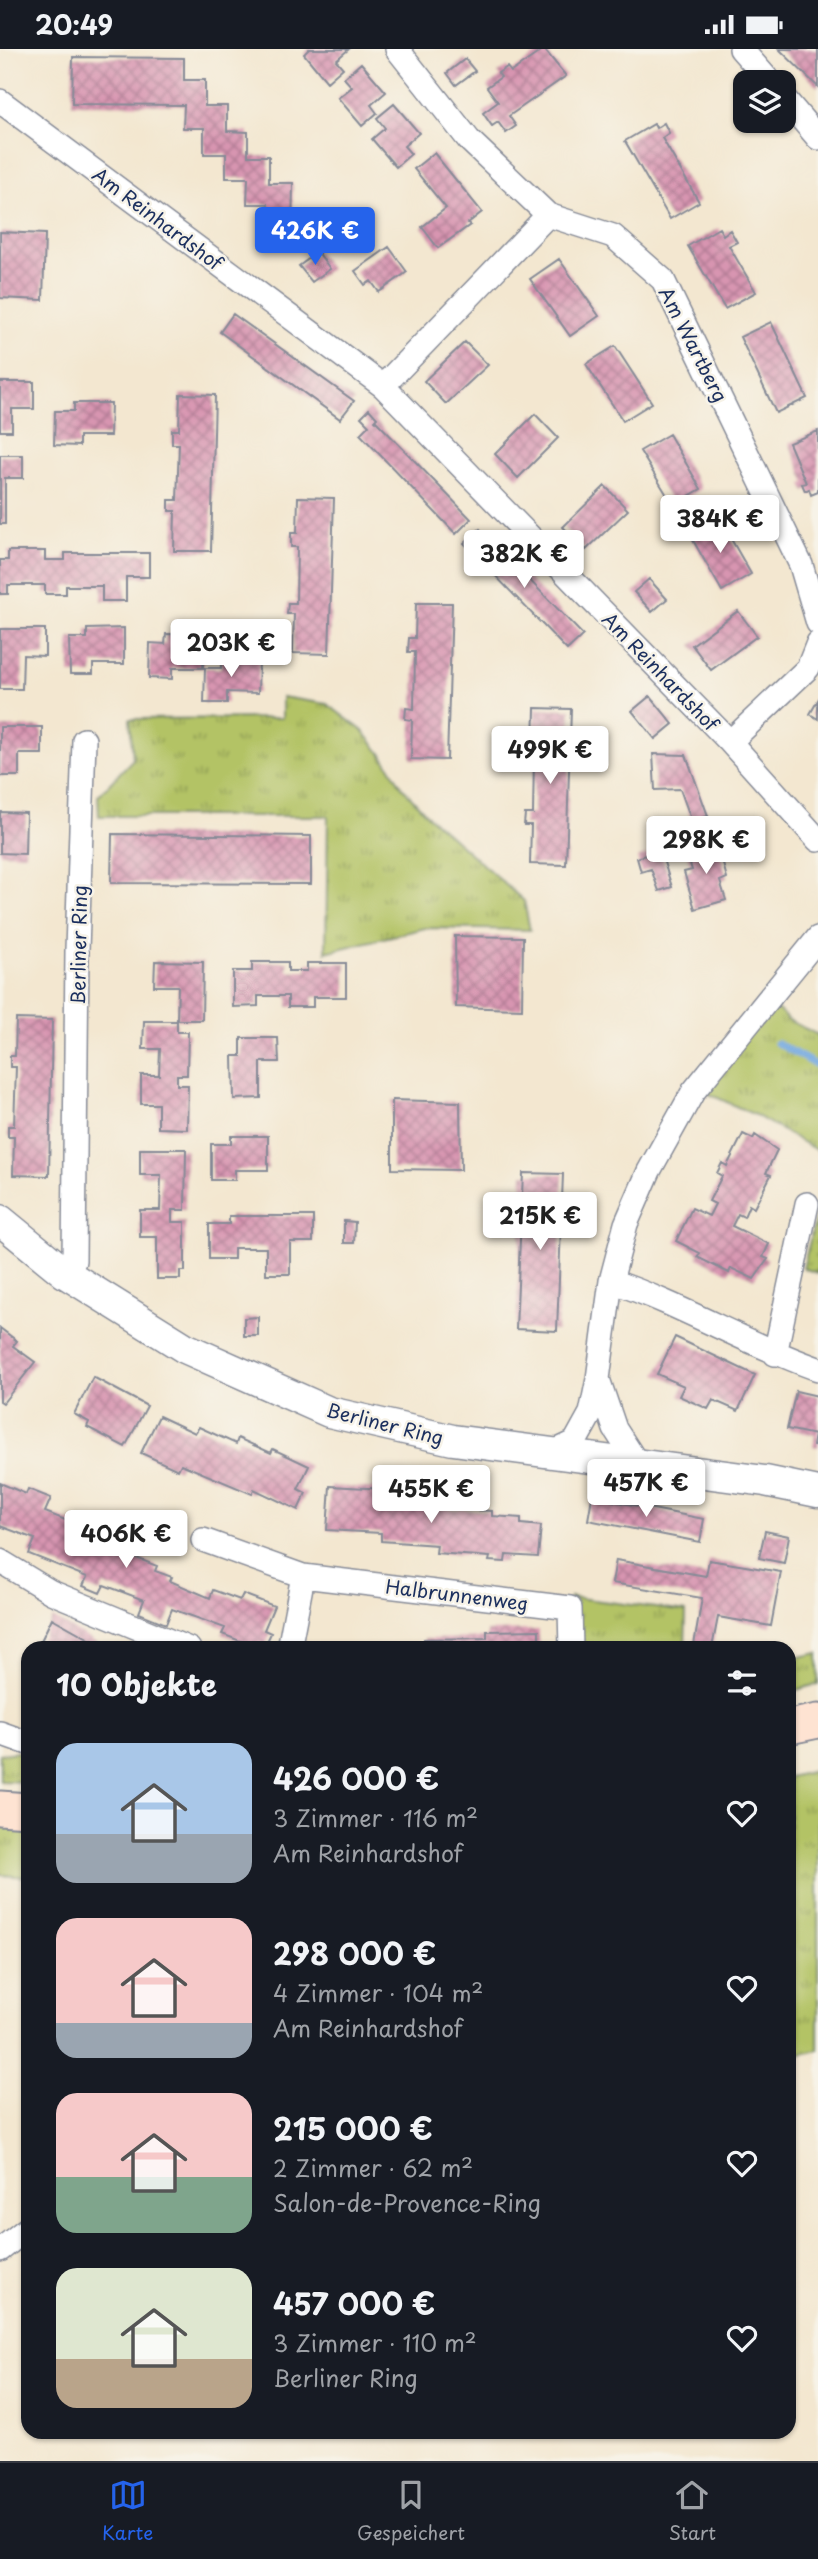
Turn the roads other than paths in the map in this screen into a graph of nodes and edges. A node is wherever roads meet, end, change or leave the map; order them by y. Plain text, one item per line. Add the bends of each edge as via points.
1 (397, 49) edge
2 (741, 49) edge
3 (759, 70) edge
4 (0, 101) edge
5 (796, 112) edge
6 (818, 138) edge
7 (548, 215) junction
8 (383, 386) junction
9 (818, 623) edge
10 (818, 643) edge
11 (84, 740) dead end
12 (730, 741) junction
13 (818, 840) edge
14 (818, 938) edge
15 (807, 1204) dead end
16 (0, 1220) edge
17 (65, 1273) junction
18 (611, 1282) junction
19 (775, 1354) junction
20 (818, 1369) edge
21 (598, 1379) junction
22 (552, 1453) junction
23 (637, 1463) junction
24 (818, 1492) edge
25 (203, 1540) dead end
26 (0, 1560) edge
27 (303, 1576) junction
28 (170, 1641) edge
29 (291, 1641) edge
30 (571, 1641) edge
31 (818, 1721) edge
32 (796, 1726) edge
33 (0, 1733) edge
34 (21, 1740) edge
35 (0, 1808) edge
36 (21, 1810) edge
37 (21, 2234) edge
38 (0, 2250) edge

1 - 7 street, Am Wartberg via 469,140
2 - 3 street
4 - 8 street, Am Reinhardshof
5 - 6 street
7 - 8 street
7 - 9 street, Am Wartberg via 614,236 663,280 801,565
8 - 12 street, Am Reinhardshof
10 - 12 street via 808,668
11 - 17 street, Berliner Ring via 76,950 74,1261
12 - 13 street, Am Reinhardshof
14 - 18 street via 693,1092 644,1182 626,1224
15 - 19 street
16 - 17 street, Berliner Ring
17 - 22 street, Berliner Ring via 185,1348 330,1412 453,1440
18 - 19 street via 659,1297
18 - 21 street
19 - 20 street
21 - 22 street via 591,1413 575,1442
21 - 23 street via 615,1429
22 - 23 street, Berliner Ring
23 - 24 street, Berliner Ring
25 - 27 street, Halbrunnenweg
26 - 28 street via 51,1592
27 - 29 street
27 - 30 street, Halbrunnenweg via 570,1608
31 - 32 main road
33 - 34 street
35 - 36 main road
37 - 38 street

